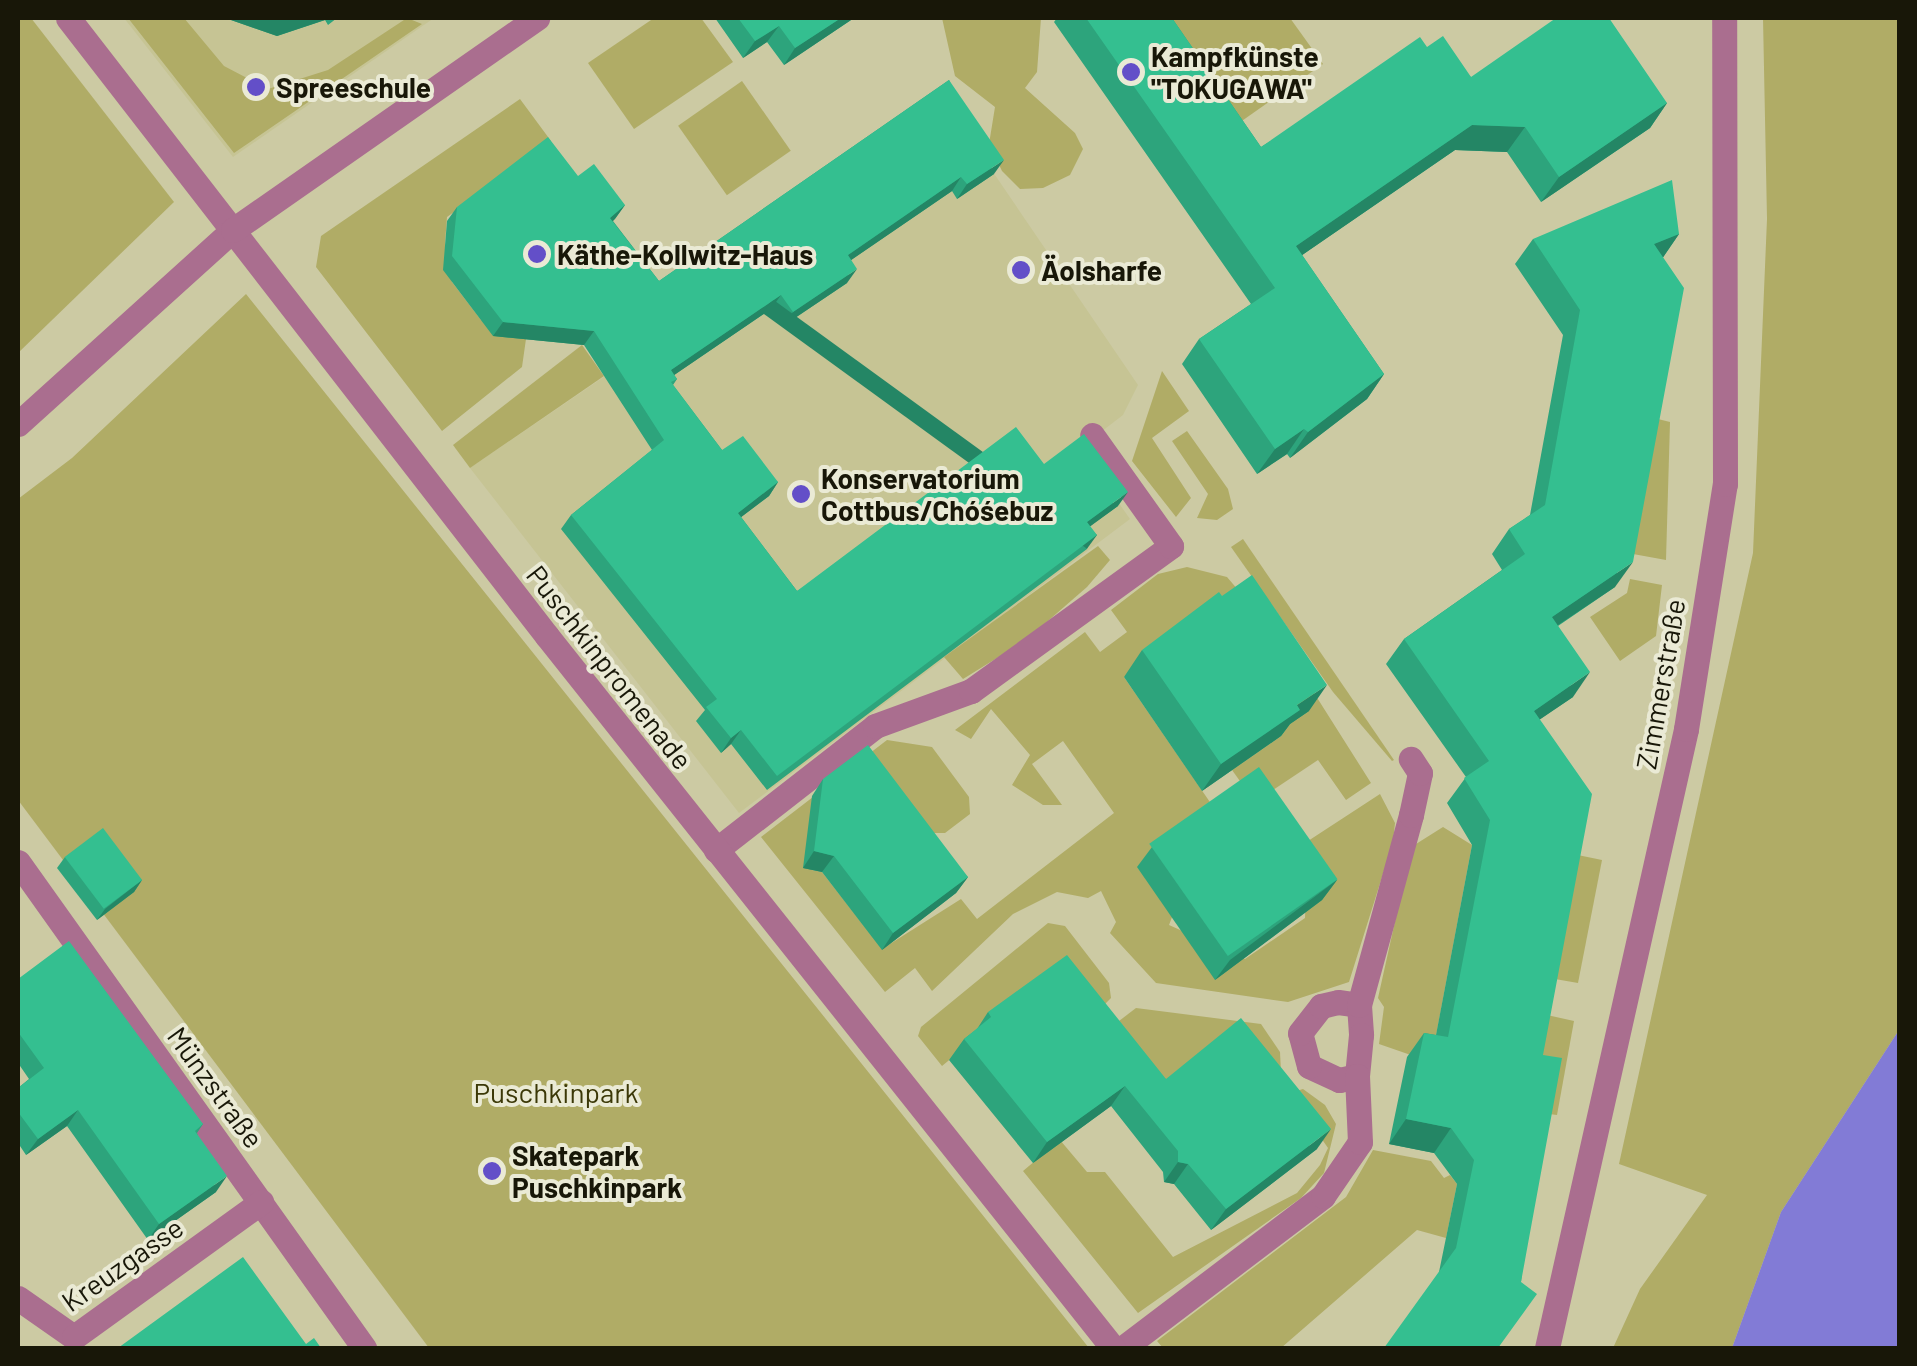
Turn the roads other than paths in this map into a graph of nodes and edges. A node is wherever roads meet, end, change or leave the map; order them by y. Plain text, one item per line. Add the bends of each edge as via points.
1 (68, 18) edge
2 (537, 18) edge
3 (1724, 18) edge
4 (234, 230) junction
5 (18, 424) edge
6 (1092, 435) dead end
7 (1411, 760) dead end
8 (716, 850) junction
9 (18, 862) edge
10 (1359, 1005) junction
11 (1357, 1076) junction
12 (261, 1202) junction
13 (18, 1298) edge
14 (364, 1348) edge
15 (1113, 1348) edge
16 (1123, 1348) edge
17 (1547, 1348) edge

1 - 4 street, Puschkinpromenade
2 - 4 street
3 - 17 street, Zimmerstraße via 1725,484 1686,728
4 - 5 street
4 - 8 street, Puschkinpromenade
6 - 8 street via 1171,546 971,691 875,726
7 - 10 street via 1420,773
8 - 15 street, Puschkinpromenade
9 - 12 street, Münzstraße
10 - 11 street
10 - 11 street via 1321,1006 1300,1033 1309,1066 1322,1076
11 - 16 street via 1360,1142 1323,1196
12 - 13 street, Kreuzgasse via 74,1337
12 - 14 street, Münzstraße

